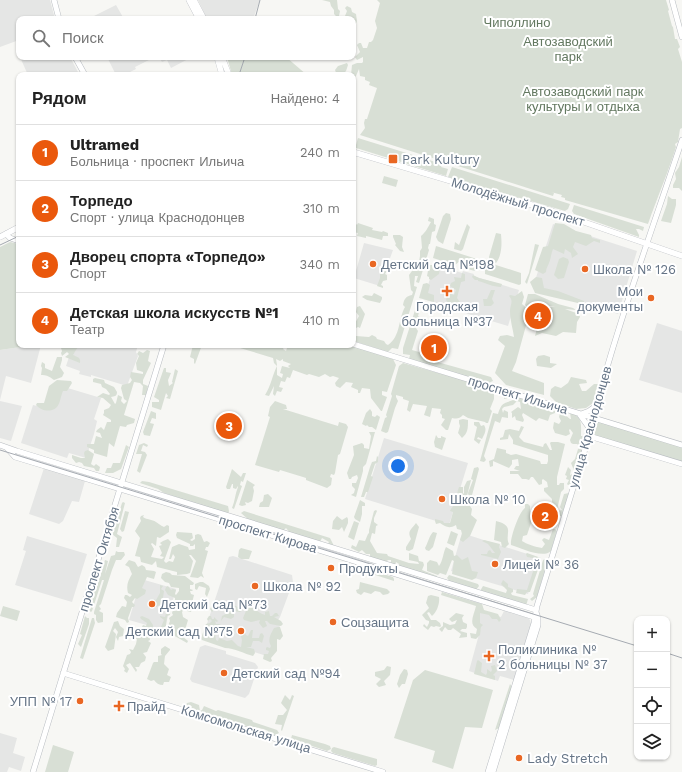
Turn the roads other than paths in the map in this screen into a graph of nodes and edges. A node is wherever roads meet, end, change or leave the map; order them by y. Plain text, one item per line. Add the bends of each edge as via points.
1 (54, 0) edge
2 (190, 0) edge
3 (194, 0) edge
4 (672, 0) edge
5 (58, 16) edge
6 (198, 16) edge
7 (202, 16) edge
8 (682, 38) edge
9 (77, 60) edge
10 (218, 60) edge
11 (223, 60) edge
12 (83, 72) edge
13 (221, 72) edge
14 (228, 72) edge
15 (682, 140) edge
16 (356, 153) edge
17 (16, 229) edge
18 (6, 234) junction
19 (0, 237) edge
20 (16, 240) edge
21 (646, 244) junction
22 (682, 256) edge
23 (356, 345) edge
24 (163, 348) edge
25 (596, 406) junction
26 (580, 414) junction
27 (593, 418) junction
28 (590, 429) junction
29 (589, 436) junction
30 (2, 445) edge
31 (682, 446) edge
32 (682, 464) edge
33 (122, 483) junction
34 (120, 489) junction
35 (536, 610) junction
36 (534, 617) junction
37 (64, 673) junction
38 (33, 772) edge
39 (383, 772) edge
40 (488, 772) edge
41 (493, 772) edge

1 - 5 street
2 - 6 main road
3 - 7 main road
4 - 8 street
9 - 12 street
10 - 13 main road
11 - 14 main road
15 - 21 street, улица Краснодонцев
16 - 21 main road, Молодёжный проспект via 552,211
17 - 18 main road
18 - 19 main road
18 - 20 street
21 - 22 main road, Молодёжный проспект
21 - 25 street, улица Краснодонцев
23 - 26 street, проспект Ильича
24 - 33 street, проспект Октября
25 - 26 street
25 - 27 street, улица Краснодонцев
26 - 27 street, проспект Ильича
26 - 28 street
27 - 28 street, улица Краснодонцев
27 - 31 street, проспект Ильича
28 - 29 street, улица Краснодонцев
29 - 32 street
29 - 35 street, улица Краснодонцев
30 - 33 street, проспект Кирова
30 - 34 street, проспект Кирова via 15,457
33 - 34 street, проспект Октября
33 - 35 street, проспект Кирова
34 - 36 street, проспект Кирова
34 - 37 street, проспект Октября
35 - 36 street, улица Краснодонцев
35 - 41 street, улица Краснодонцев via 538,625
36 - 40 street, улица Краснодонцев
37 - 38 street, проспект Октября
37 - 39 street, Комсомольская улица

